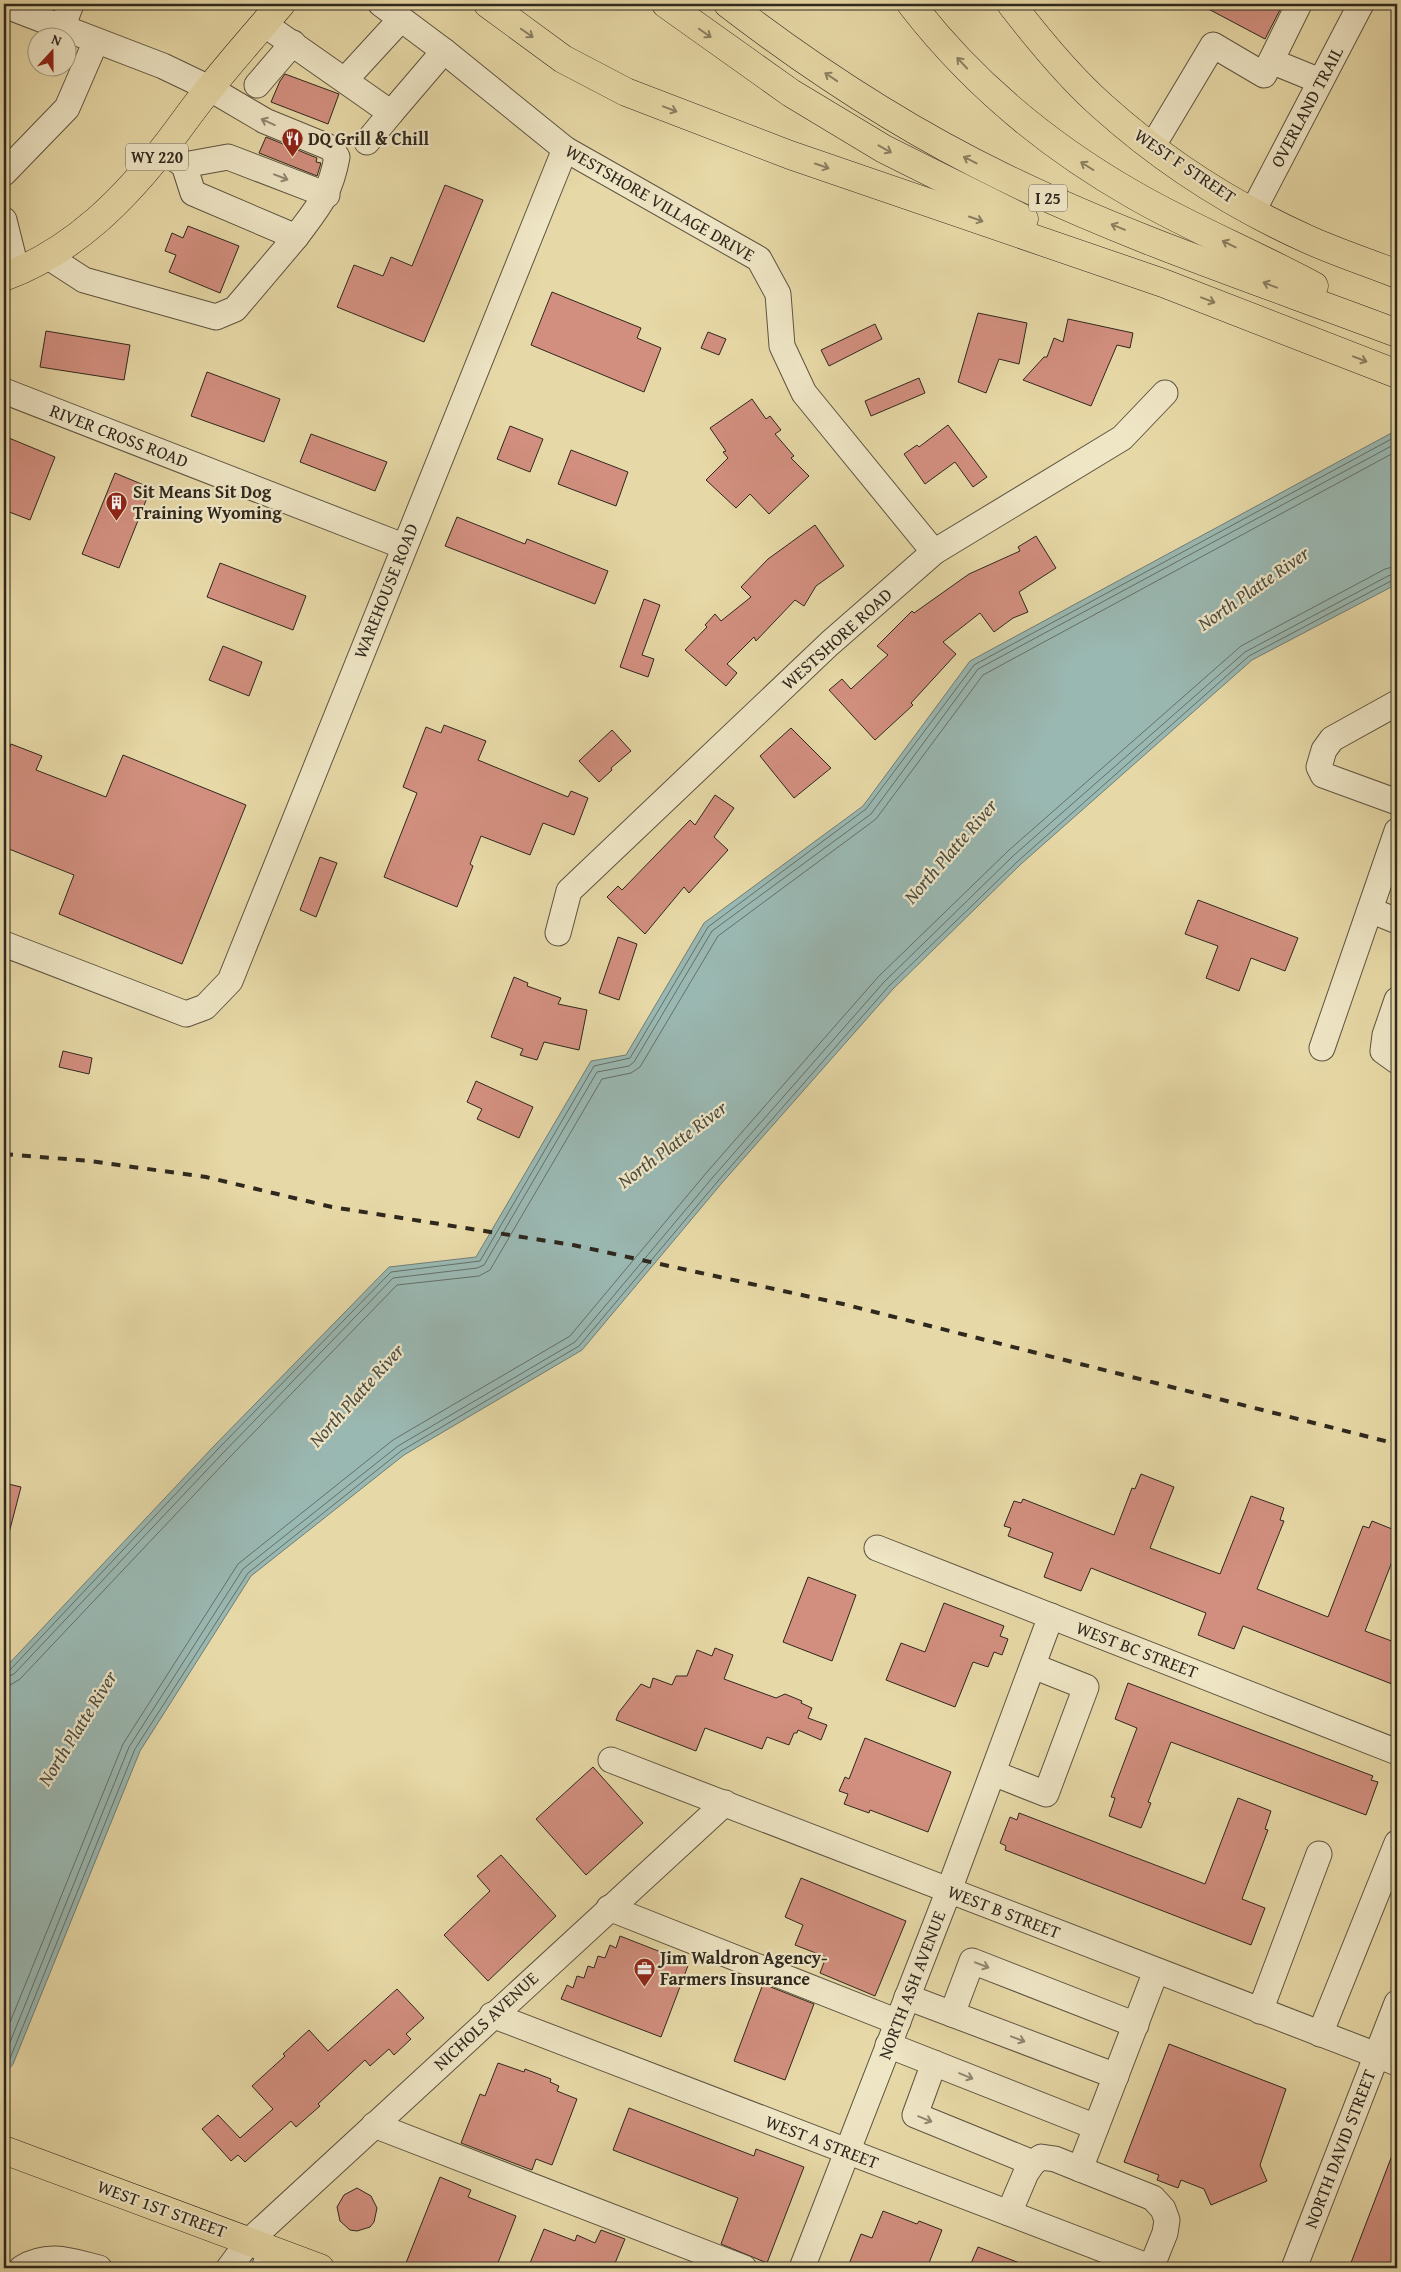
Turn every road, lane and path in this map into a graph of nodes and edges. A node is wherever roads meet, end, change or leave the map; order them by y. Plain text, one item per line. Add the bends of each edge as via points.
1 (72, 4) edge
2 (381, 4) edge
3 (488, 4) edge
4 (666, 4) edge
5 (728, 4) edge
6 (911, 4) edge
7 (1011, 4) edge
8 (1299, 4) edge
9 (1361, 4) edge
10 (4, 5) edge
11 (272, 14) edge
12 (401, 19) junction
13 (62, 28) joint
14 (78, 34) edge
15 (96, 41) junction
16 (292, 43) junction
17 (444, 51) junction
18 (1271, 61) junction
19 (345, 80) junction
20 (1320, 81) junction
21 (258, 85) dead end
22 (209, 88) junction
23 (391, 112) junction
24 (367, 142) dead end
25 (1152, 147) junction
26 (565, 148) junction
27 (173, 158) junction
28 (4, 173) edge
29 (327, 195) junction
30 (1253, 211) junction
31 (4, 220) edge
32 (296, 237) junction
33 (47, 256) junction
34 (10, 274) edge
35 (1397, 274) edge
36 (1163, 283) junction
37 (1397, 332) edge
38 (1397, 374) edge
39 (4, 391) edge
40 (1165, 394) dead end
41 (403, 546) junction
42 (934, 552) junction
43 (1397, 704) edge
44 (1397, 802) edge
45 (1397, 831) edge
46 (1370, 910) junction
47 (1397, 921) edge
48 (558, 933) dead end
49 (4, 944) edge
50 (1397, 1000) edge
51 (1322, 1048) dead end
52 (1397, 1061) edge
53 (877, 1548) dead end
54 (1051, 1616) junction
55 (1033, 1666) junction
56 (1397, 1752) edge
57 (611, 1760) dead end
58 (993, 1773) junction
59 (725, 1803) junction
60 (1397, 1843) edge
61 (1319, 1854) dead end
62 (949, 1890) junction
63 (609, 1908) junction
64 (1156, 1971) junction
65 (907, 1997) junction
66 (1397, 2003) edge
67 (1260, 2011) junction
68 (952, 2014) junction
69 (492, 2015) junction
70 (898, 2022) junction
71 (1136, 2025) junction
72 (1320, 2034) junction
73 (888, 2045) junction
74 (1387, 2060) edge
75 (934, 2063) junction
76 (1116, 2076) junction
77 (374, 2125) junction
78 (1096, 2127) junction
79 (4, 2150) edge
80 (847, 2152) junction
81 (1033, 2163) junction
82 (1080, 2169) junction
83 (1009, 2213) junction
84 (262, 2253) edge
85 (1298, 2267) edge
86 (22, 2268) edge
87 (99, 2268) edge
88 (229, 2268) edge
89 (320, 2268) edge
90 (744, 2268) edge
91 (802, 2268) edge
92 (1152, 2268) edge

1 - 13 street
2 - 12 street, WESTSHORE VILLAGE DRIVE
3 -> 36 main road via 563,59 626,92 790,155
4 -> 36 main road, I 25 via 791,93 884,148 996,206
37 -> 5 main road, I 25 via 1144,237 1002,177 877,108
37 -> 6 main road via 1292,274 1144,200 1082,164 982,84
7 - 25 main road, WEST F STREET via 1101,105
8 - 18 street
9 - 20 street, OVERLAND TRAIL
10 - 13 street
11 - 16 street
11 - 22 main road, WY 220
12 - 17 street, WESTSHORE VILLAGE DRIVE
12 - 19 street
14 - 15 street
15 - 22 street via 163,66
15 - 28 street via 67,108
16 - 19 street
16 - 21 street
17 - 23 street
17 - 26 street, WESTSHORE VILLAGE DRIVE
18 - 20 street
18 - 25 street via 1264,75 1213,45
19 - 23 street
20 - 30 street, OVERLAND TRAIL
22 - 27 main road, WY 220
29 -> 22 street via 337,157 331,148 265,121
23 - 24 street
25 - 30 main road, WEST F STREET via 1206,185
26 - 41 street, WAREHOUSE ROAD
26 - 42 street, WESTSHORE VILLAGE DRIVE via 759,259 778,294 782,346 804,393
27 -> 29 street via 228,157
27 - 32 street via 193,193
27 - 33 main road, WY 220 via 60,250
29 - 32 street
30 - 35 main road, WEST F STREET via 1305,238
31 - 34 street
32 - 33 street via 235,309 216,317 84,280
33 - 34 main road, WY 220
36 -> 38 main road, I 25
39 - 41 street, RIVER CROSS ROAD
40 - 42 street, WESTSHORE ROAD via 1122,438
41 - 49 street, WAREHOUSE ROAD via 230,981 205,1007 186,1014
42 - 48 street, WESTSHORE ROAD via 829,644 568,890
43 - 44 street via 1332,739 1324,750 1319,767 1324,775
45 - 46 street
46 - 47 street
46 - 51 street
50 - 52 street via 1383,1051
53 - 54 street, WEST BC STREET
54 - 55 street, NORTH ASH AVENUE
54 - 56 street, WEST BC STREET
55 - 58 street, NORTH ASH AVENUE
55 - 58 street via 1086,1687 1046,1794
57 - 59 street, WEST B STREET
58 - 62 street, NORTH ASH AVENUE
59 - 62 street, WEST B STREET
59 - 63 street, NICHOLS AVENUE
60 - 72 street
61 - 67 street
62 - 64 street, WEST B STREET
62 - 65 street, NORTH ASH AVENUE
63 - 69 street, NICHOLS AVENUE
63 - 70 street
64 - 67 street, WEST B STREET
64 - 71 street
65 - 68 street
65 - 70 street, NORTH ASH AVENUE
66 - 74 street, NORTH DAVID STREET
67 - 72 street, WEST B STREET
68 -> 71 street via 972,1961
68 -> 76 street
69 - 77 street, NICHOLS AVENUE
69 - 80 street, WEST A STREET
70 - 73 street, NORTH ASH AVENUE
71 - 76 street
72 - 74 street, WEST B STREET
73 - 75 street
73 - 80 street, NORTH ASH AVENUE
74 - 85 street, NORTH DAVID STREET
75 -> 78 street
75 -> 81 street via 915,2115
76 - 78 street
77 - 84 street, NICHOLS AVENUE
77 - 90 street
78 - 82 street
79 - 84 main road, WEST 1ST STREET
80 - 83 street, WEST A STREET
80 - 91 street, NORTH ASH AVENUE
81 - 82 street via 1042,2157
81 - 83 street
82 - 92 street via 1153,2198 1163,2209 1167,2220 1165,2233
83 - 92 street, WEST A STREET
84 - 88 street, NICHOLS AVENUE
84 - 89 main road, WEST 1ST STREET
86 - 87 street via 35,2260 63,2258

